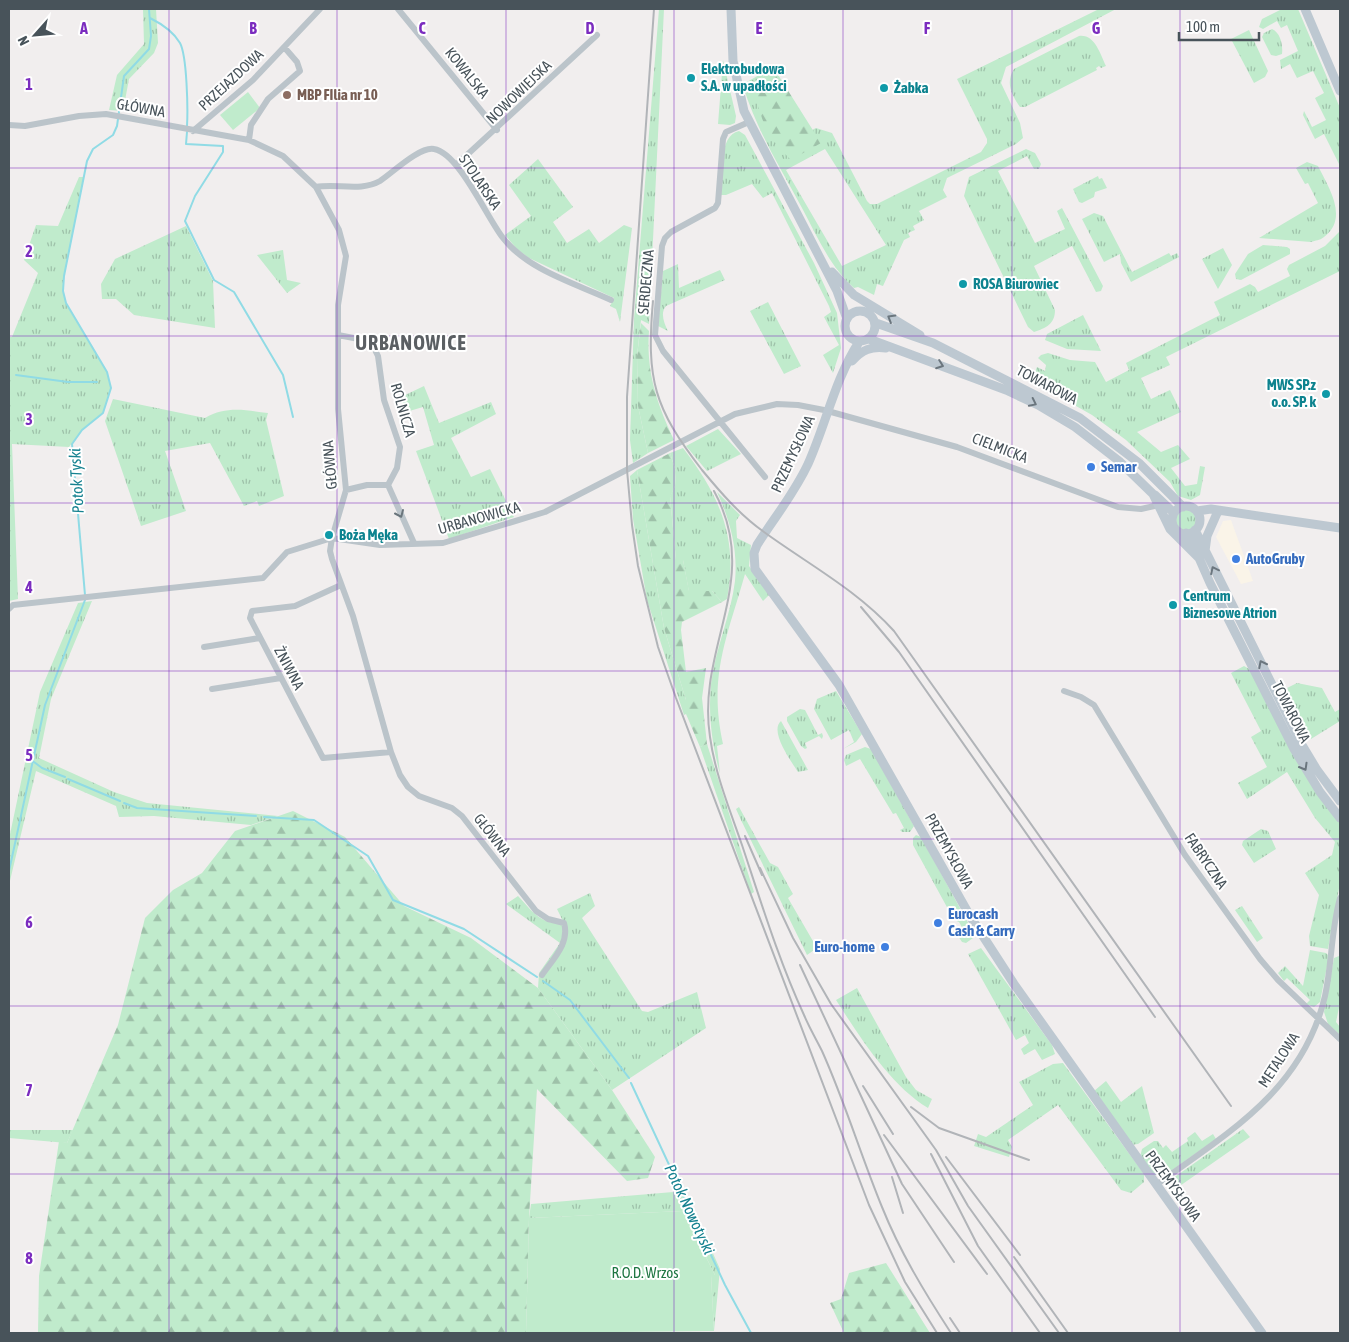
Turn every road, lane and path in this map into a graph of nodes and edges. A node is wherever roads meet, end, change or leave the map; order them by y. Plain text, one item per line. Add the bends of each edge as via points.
1 (320, 9) edge
2 (398, 9) edge
3 (732, 9) edge
4 (1305, 9) edge
5 (597, 35) dead end
6 (284, 46) junction
7 (1340, 91) edge
8 (749, 122) junction
9 (9, 125) edge
10 (497, 130) junction
11 (193, 131) junction
12 (249, 140) junction
13 (456, 166) junction
14 (316, 187) junction
15 (817, 253) junction
16 (837, 291) junction
17 (610, 300) dead end
18 (855, 312) junction
19 (847, 319) junction
20 (876, 323) junction
21 (338, 335) junction
22 (850, 337) junction
23 (870, 339) junction
24 (859, 342) junction
25 (934, 343) junction
26 (894, 348) junction
27 (849, 358) junction
28 (844, 370) junction
29 (828, 411) junction
30 (720, 422) junction
31 (765, 477) dead end
32 (388, 485) junction
33 (346, 490) junction
34 (1153, 494) junction
35 (1159, 505) junction
36 (1183, 507) junction
37 (1218, 511) junction
38 (1174, 513) junction
39 (1198, 514) junction
40 (1340, 528) edge
41 (1195, 530) junction
42 (1186, 534) junction
43 (332, 538) junction
44 (414, 543) junction
45 (1202, 555) junction
46 (341, 585) junction
47 (9, 608) edge
48 (260, 638) junction
49 (204, 647) dead end
50 (281, 678) junction
51 (212, 689) dead end
52 (1064, 691) dead end
53 (390, 752) junction
54 (1340, 801) edge
55 (1340, 818) edge
56 (1340, 898) edge
57 (542, 975) dead end
58 (1318, 1018) junction
59 (1340, 1039) edge
60 (1156, 1185) junction
61 (1262, 1333) edge

1 - 6 street, PRZEJAZDOWA
2 - 10 street, KOWALSKA
3 - 8 street via 733,61 738,92
4 - 7 street
5 - 10 street, NOWOWIEJSKA
6 - 11 street, PRZEJAZDOWA via 253,80
6 - 12 street, PRZEJAZDOWA via 300,70 273,93 262,108 251,124
8 - 15 street
8 - 30 street, SERDECZNA via 726,132 723,139 715,208 671,232 662,246 657,343
9 - 11 street, GŁÓWNA via 25,126 79,116 110,115
10 - 13 street, NOWOWIEJSKA
11 - 12 street, GŁÓWNA
12 - 14 street, GŁÓWNA via 283,156
13 - 14 street, STOLARSKA via 445,152 433,148 420,152 378,182 367,186
13 - 17 street, STOLARSKA via 502,237 522,259
14 - 21 street, GŁÓWNA via 329,208 346,250 338,305
15 - 16 street
25 -> 15 street via 854,295
16 - 18 street
16 - 19 street
18 - 19 street
18 - 20 street via 868,312
19 - 22 street via 845,326
20 - 23 street
20 - 25 street, TOWAROWA
21 - 32 street, ROLNICZA via 364,340 373,346 378,356 384,400 400,447 397,468
21 - 33 street, GŁÓWNA via 338,409
22 - 24 street
22 - 27 street, PRZEMYSŁOWA
23 - 24 street
23 - 26 street, TOWAROWA
24 - 27 street, PRZEMYSŁOWA
25 - 36 street, TOWAROWA via 1043,397 1087,423 1139,463
26 - 28 street via 864,350
26 -> 34 street, TOWAROWA via 1038,405 1097,443
27 - 28 street, PRZEMYSŁOWA
28 - 29 street, PRZEMYSŁOWA
29 - 30 street, URBANOWICKA via 777,404 740,412
29 - 35 street, CIELMICKA via 974,452 1118,507 1141,510
29 - 60 street, PRZEMYSŁOWA via 798,482 757,545 753,560 755,569 839,684 974,924
30 - 31 street, SERDECZNA
30 - 44 street, URBANOWICKA via 545,512 450,542
32 - 33 street
32 -> 44 street
33 - 43 street, GŁÓWNA
34 - 35 street, TOWAROWA
34 - 38 street, TOWAROWA
35 - 45 street, TOWAROWA via 1173,533
36 - 38 street
36 - 39 street via 1190,507
37 - 39 street via 1211,509
37 - 40 street
37 - 45 street
38 - 42 street via 1174,526
39 - 41 street via 1199,524
41 - 42 street
41 - 45 street, TOWAROWA
42 - 45 street, TOWAROWA
43 - 44 street, URBANOWICKA via 380,546
43 - 46 street, GŁÓWNA via 331,556
43 - 47 street, URBANOWICKA via 287,552 263,578 13,605
54 -> 45 street, TOWAROWA via 1302,745
45 -> 55 street, TOWAROWA via 1294,749
46 - 48 street, ŻNIWNA via 295,606 252,611 250,618
46 - 53 street, GŁÓWNA via 353,616
48 - 49 street
48 - 50 street, ŻNIWNA
50 - 51 street
50 - 53 street, ŻNIWNA via 323,758
52 - 58 street, FABRYCZNA via 1086,699 1101,713 1185,855 1260,959
53 - 57 street, GŁÓWNA via 408,787 419,796 452,808 462,816 536,911 548,919 564,923 567,932 565,942
56 - 58 street, METALOWA via 1325,996
58 - 59 street, FABRYCZNA
58 - 60 street, METALOWA via 1296,1062 1270,1098 1252,1115
60 - 61 street, PRZEMYSŁOWA

